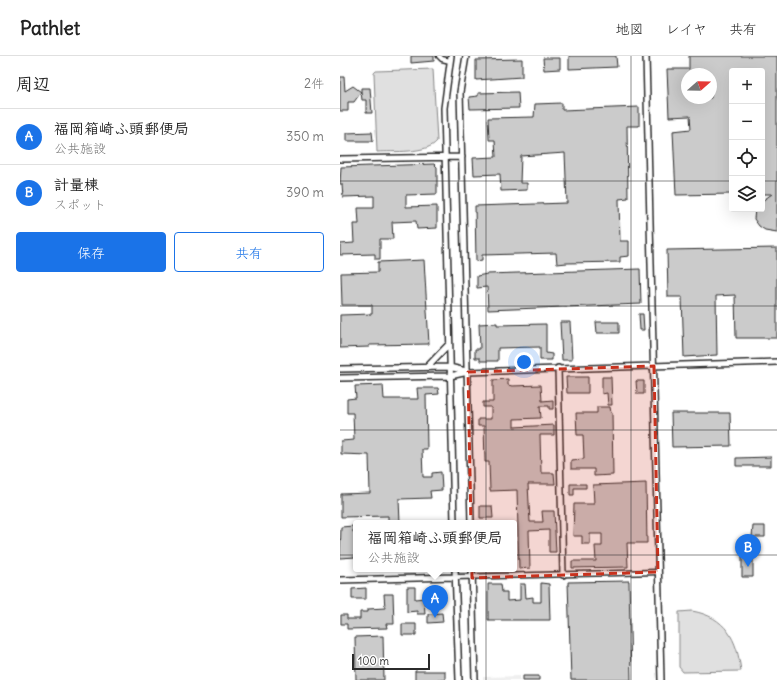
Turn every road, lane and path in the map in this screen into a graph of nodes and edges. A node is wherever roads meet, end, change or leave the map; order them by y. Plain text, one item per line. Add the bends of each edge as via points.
1 (439, 56) edge
2 (466, 56) edge
3 (646, 56) edge
4 (450, 58) edge
5 (445, 157) junction
6 (462, 157) junction
7 (340, 159) edge
8 (449, 344) junction
9 (777, 362) edge
10 (654, 366) junction
11 (427, 367) junction
12 (450, 367) junction
13 (558, 368) junction
14 (340, 369) edge
15 (468, 372) junction
16 (450, 376) junction
17 (340, 378) edge
18 (454, 520) edge
19 (471, 520) edge
20 (455, 572) edge
21 (472, 572) edge
22 (658, 572) junction
23 (563, 576) junction
24 (455, 577) junction
25 (472, 578) junction
26 (340, 580) edge
27 (459, 680) edge
28 (475, 680) edge
29 (661, 680) edge

1 - 4 street via 442,59
2 - 6 street via 460,92
3 - 10 street
4 - 5 street via 445,93
5 - 6 street
5 - 7 street
5 - 8 street
6 - 15 street
8 - 11 street
8 - 12 street
9 - 10 street
10 - 13 street
10 - 22 street
11 - 12 street
11 - 14 street
12 - 15 street
12 - 16 street
13 - 15 street
13 - 23 street
15 - 16 street
15 - 19 street
16 - 17 street
16 - 18 street
20 - 24 street
21 - 25 street
22 - 23 street
22 - 29 street
23 - 25 street
24 - 25 street
24 - 26 street
24 - 27 street
25 - 28 street

